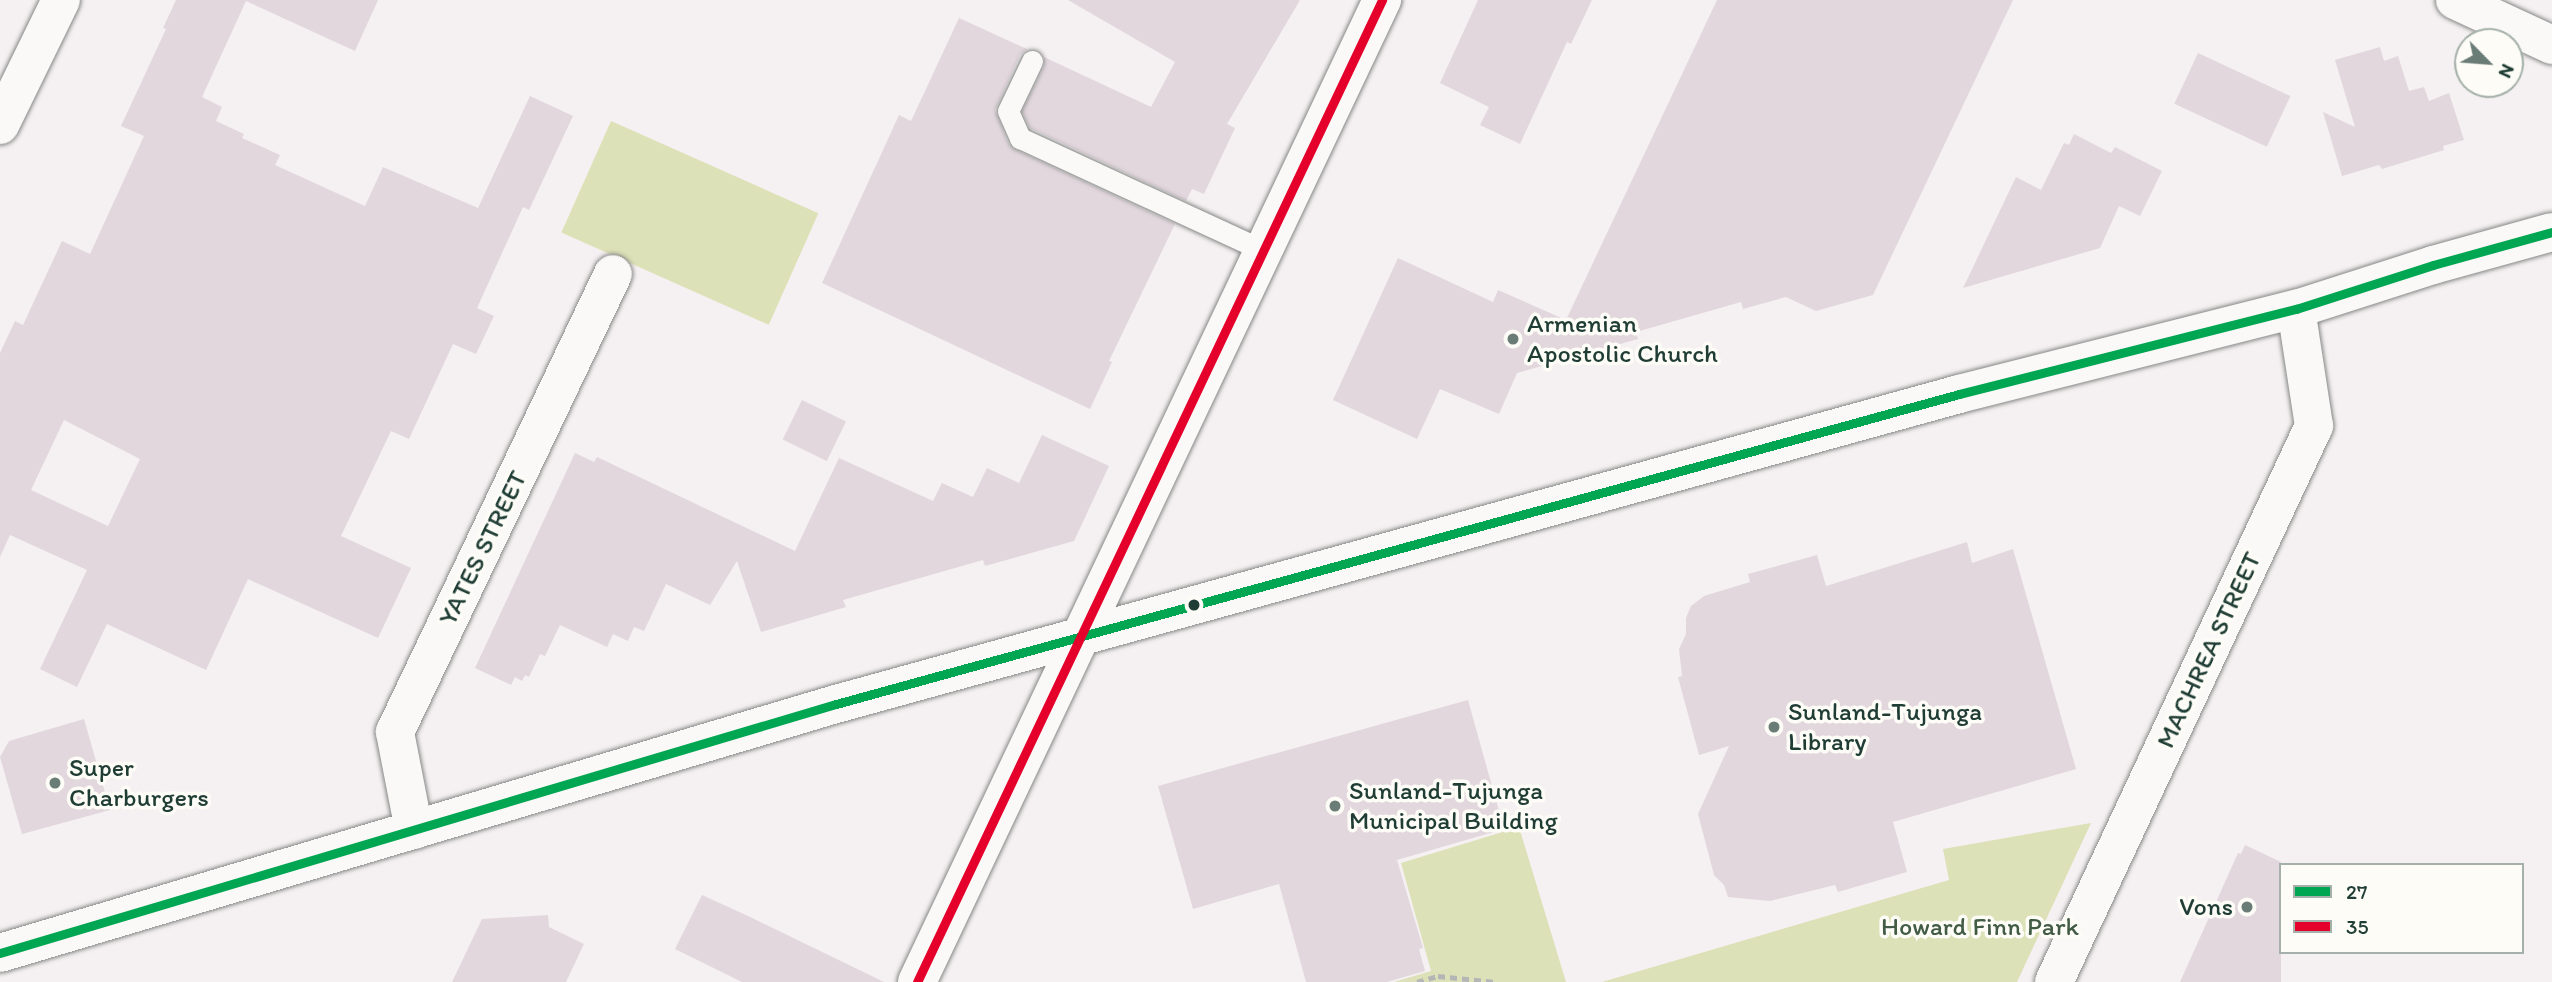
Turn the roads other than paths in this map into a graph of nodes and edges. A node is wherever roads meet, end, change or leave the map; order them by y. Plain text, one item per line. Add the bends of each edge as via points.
1 (61, 0) edge
2 (1382, 0) edge
3 (2455, 0) edge
4 (2552, 45) edge
5 (1032, 61) dead end
6 (0, 125) edge
7 (2552, 232) edge
8 (1264, 251) junction
9 (613, 274) dead end
10 (2296, 309) junction
11 (1078, 639) junction
12 (414, 830) junction
13 (0, 953) edge
14 (917, 982) edge
15 (2054, 982) edge

1 - 6 street
2 - 8 street
3 - 4 street
5 - 8 lane via 1008,111 1020,138
7 - 10 street
8 - 11 street
9 - 12 street, YATES STREET via 395,732
10 - 11 street via 1959,394
10 - 15 street, MACHREA STREET via 2314,426
11 - 12 street via 836,704
11 - 14 street
12 - 13 street

